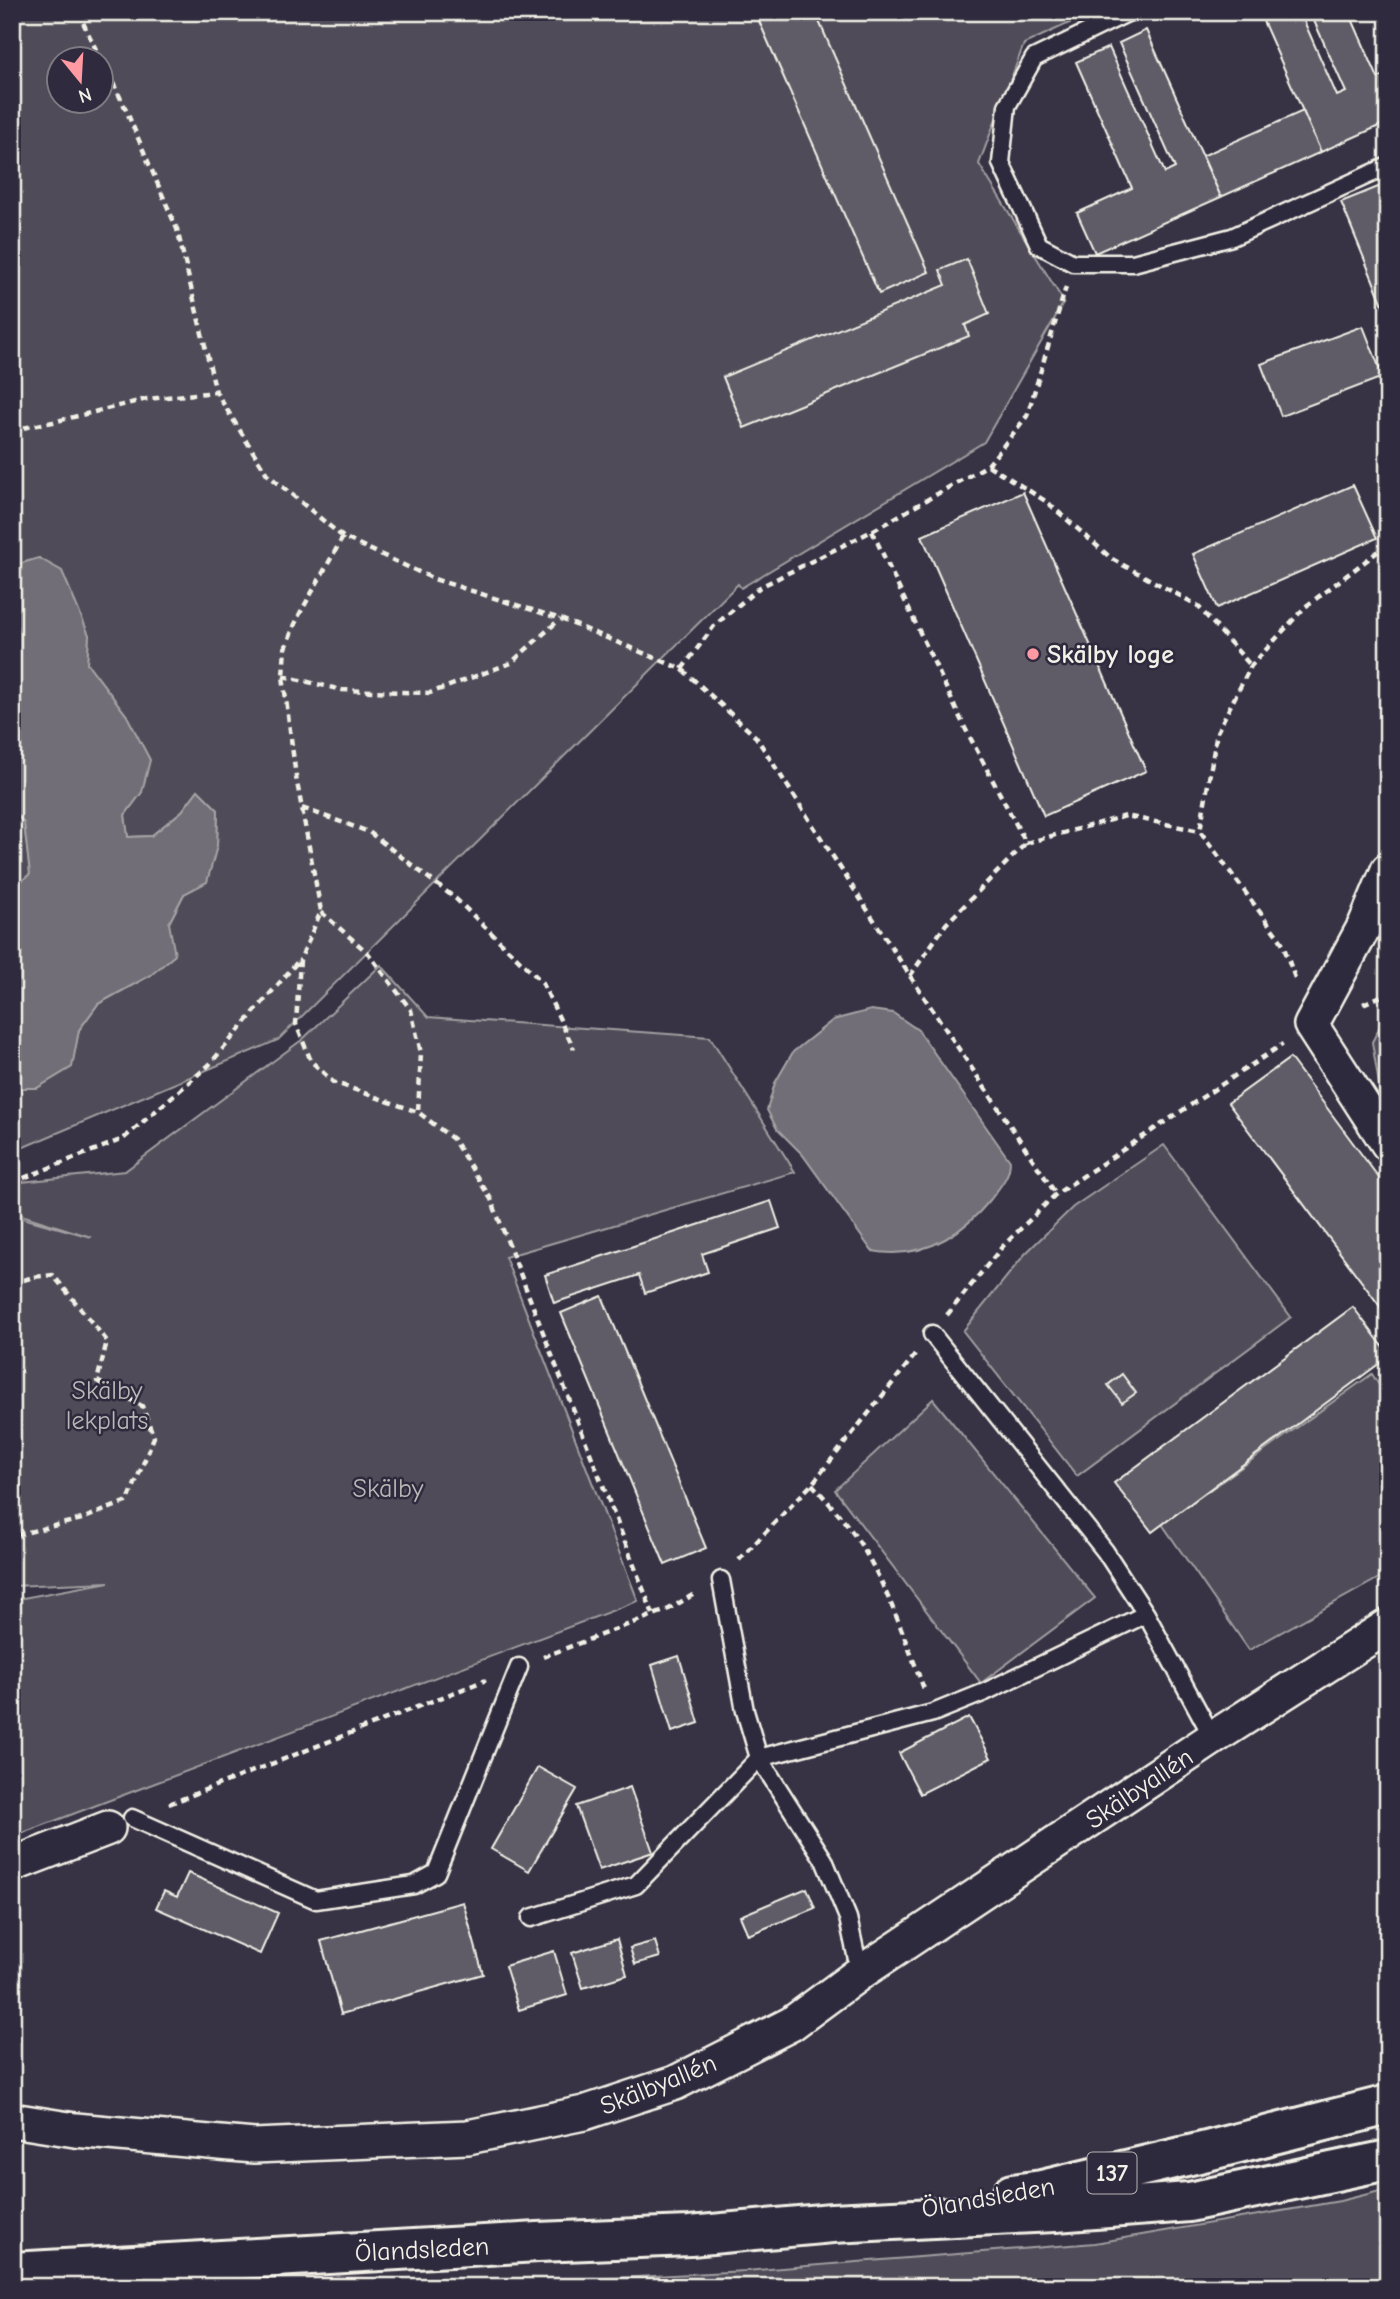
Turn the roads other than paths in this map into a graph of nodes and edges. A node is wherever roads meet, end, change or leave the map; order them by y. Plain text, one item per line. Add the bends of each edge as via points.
1 (1129, 12) edge
2 (1388, 166) edge
3 (1388, 870) edge
4 (1388, 1144) edge
5 (932, 1334) road end
6 (720, 1580) road end
7 (1146, 1614) junction
8 (1388, 1626) edge
9 (519, 1667) road end
10 (1213, 1738) junction
11 (759, 1758) junction
12 (120, 1823) joint
13 (12, 1865) edge
14 (531, 1918) dead end
15 (860, 1973) junction
16 (1388, 2105) edge
17 (12, 2120) edge
18 (1388, 2160) edge
19 (832, 2223) junction
20 (12, 2272) edge

1 - 2 lane via 1034,58 1007,106 1001,163 1039,245 1073,263 1133,263 1232,237
3 - 4 street via 1365,925 1311,1026
5 - 7 lane, Skälbyallén via 1105,1551
6 - 11 lane via 745,1711
7 - 10 lane, Skälbyallén
7 - 11 lane via 933,1713
8 - 10 street, Skälbyallén
9 - 12 lane via 436,1873 414,1885 316,1900
10 - 15 street, Skälbyallén
11 - 14 lane via 636,1885
11 - 15 lane via 824,1860 848,1918
12 - 13 street
15 - 17 street, Skälbyallén via 791,2024 675,2083 584,2113 468,2137 254,2146
16 - 19 main road, Ölandsleden / 137 via 1042,2190
18 - 19 main road, Ölandsleden / 137 via 1189,2202
19 - 20 main road, Ölandsleden / 137 via 690,2236

